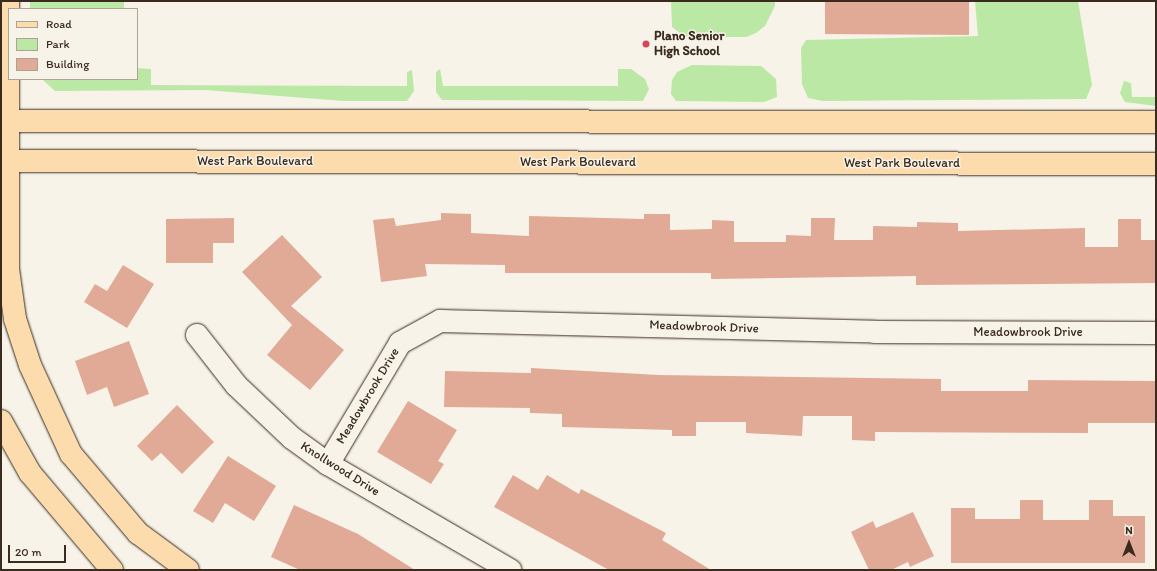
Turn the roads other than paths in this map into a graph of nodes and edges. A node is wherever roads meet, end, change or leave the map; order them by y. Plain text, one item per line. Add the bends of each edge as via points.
1 (8, 1) edge
2 (4, 121) edge
3 (1156, 122) edge
4 (4, 161) edge
5 (1156, 164) edge
6 (1156, 333) edge
7 (197, 336) dead end
8 (1, 421) edge
9 (328, 464) junction
10 (112, 570) edge
11 (188, 570) edge
12 (510, 570) edge

1 - 2 main road
2 - 3 main road
2 - 4 main road
4 - 5 main road, West Park Boulevard
4 - 11 main road via 8,269 15,319 48,408 71,454 138,533
6 - 9 street, Meadowbrook Drive via 875,332 440,321 400,343
7 - 9 street, Knollwood Drive via 269,419
8 - 10 main road via 30,473
9 - 12 street, Knollwood Drive

